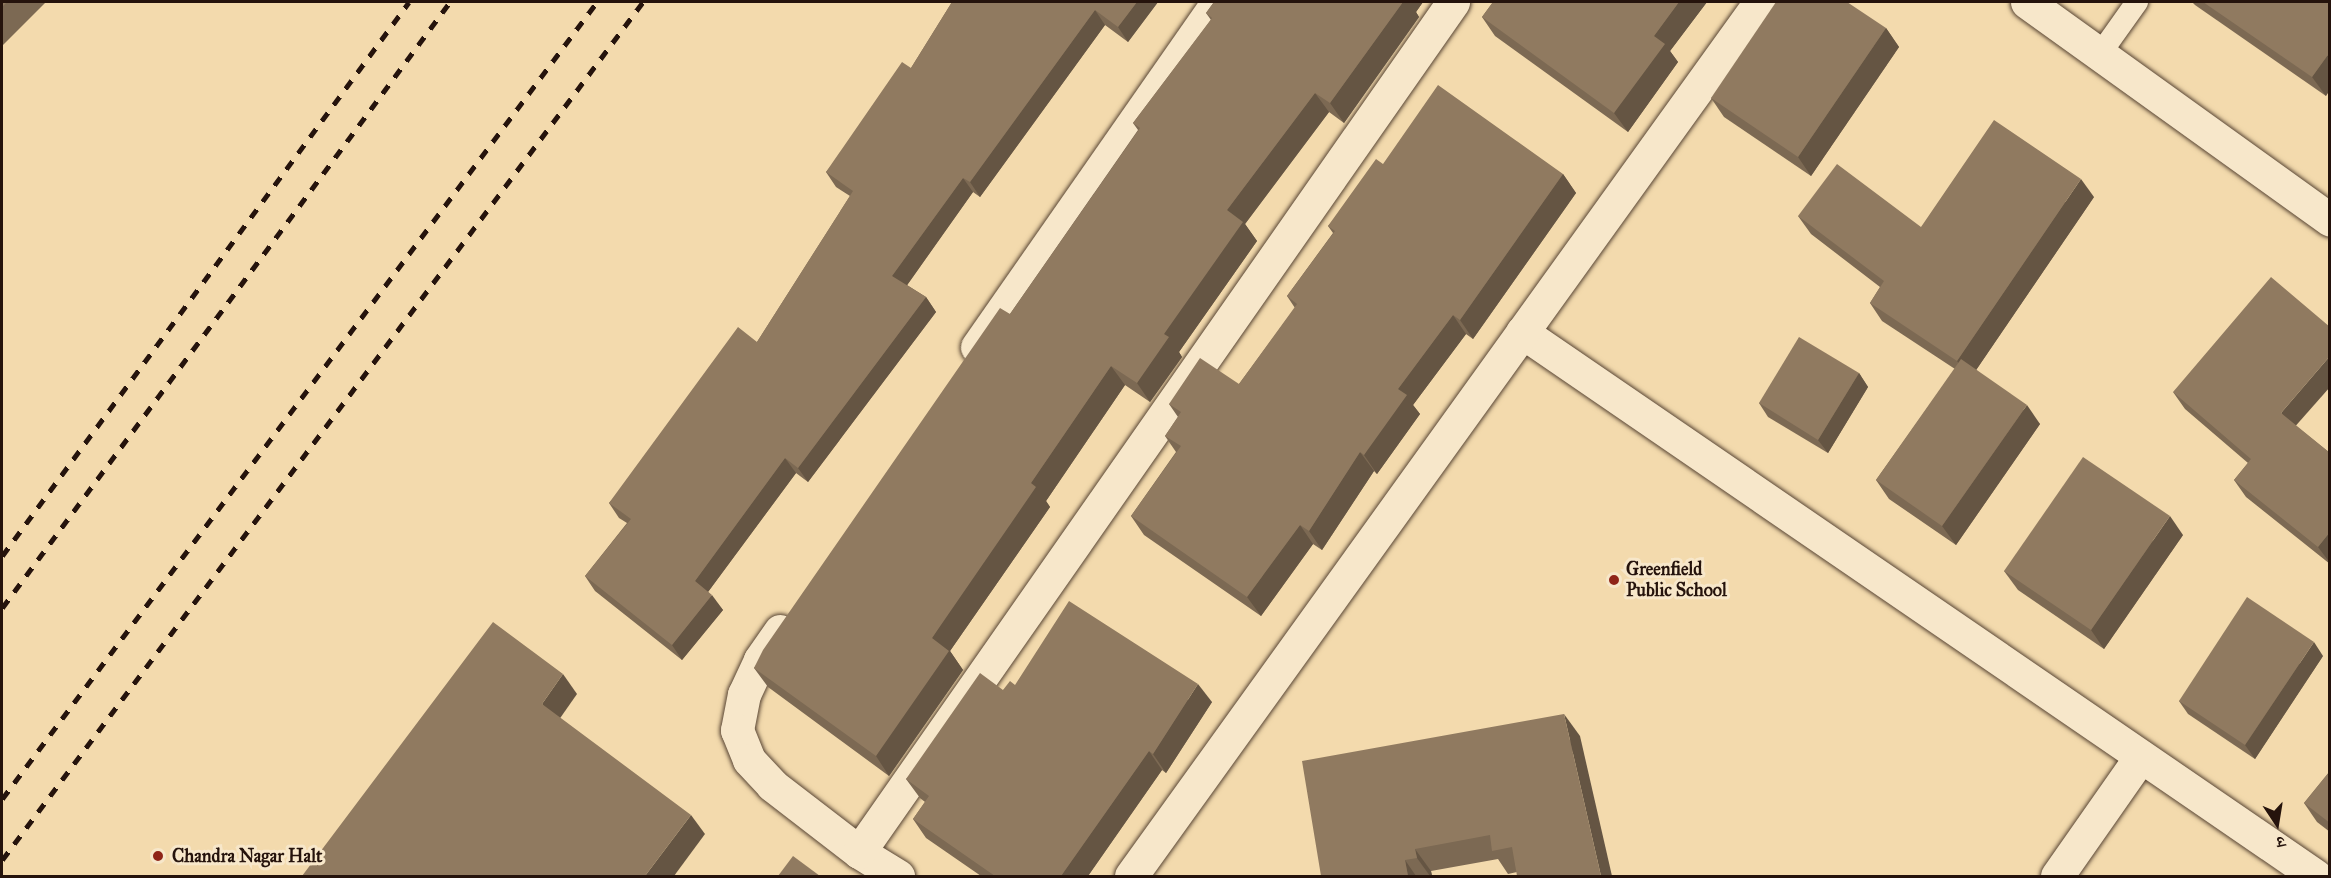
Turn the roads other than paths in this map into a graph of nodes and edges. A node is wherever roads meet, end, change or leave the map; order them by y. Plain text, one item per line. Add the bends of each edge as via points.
1 (1218, 2) edge
2 (1453, 2) edge
3 (1760, 2) edge
4 (2027, 2) edge
5 (2137, 2) edge
6 (2100, 54) junction
7 (2330, 220) edge
8 (1522, 332) junction
9 (958, 375) edge
10 (801, 601) edge
11 (2141, 756) junction
12 (859, 852) junction
13 (898, 876) edge
14 (1131, 876) edge
15 (2057, 876) edge
16 (2316, 876) edge

1 - 9 street
2 - 12 street
3 - 8 street
4 - 6 street
5 - 6 lane
6 - 7 street
8 - 11 street
8 - 14 street
10 - 12 street via 760,660 744,694 737,730 749,760 772,785
11 - 15 street
11 - 16 street
12 - 13 street

